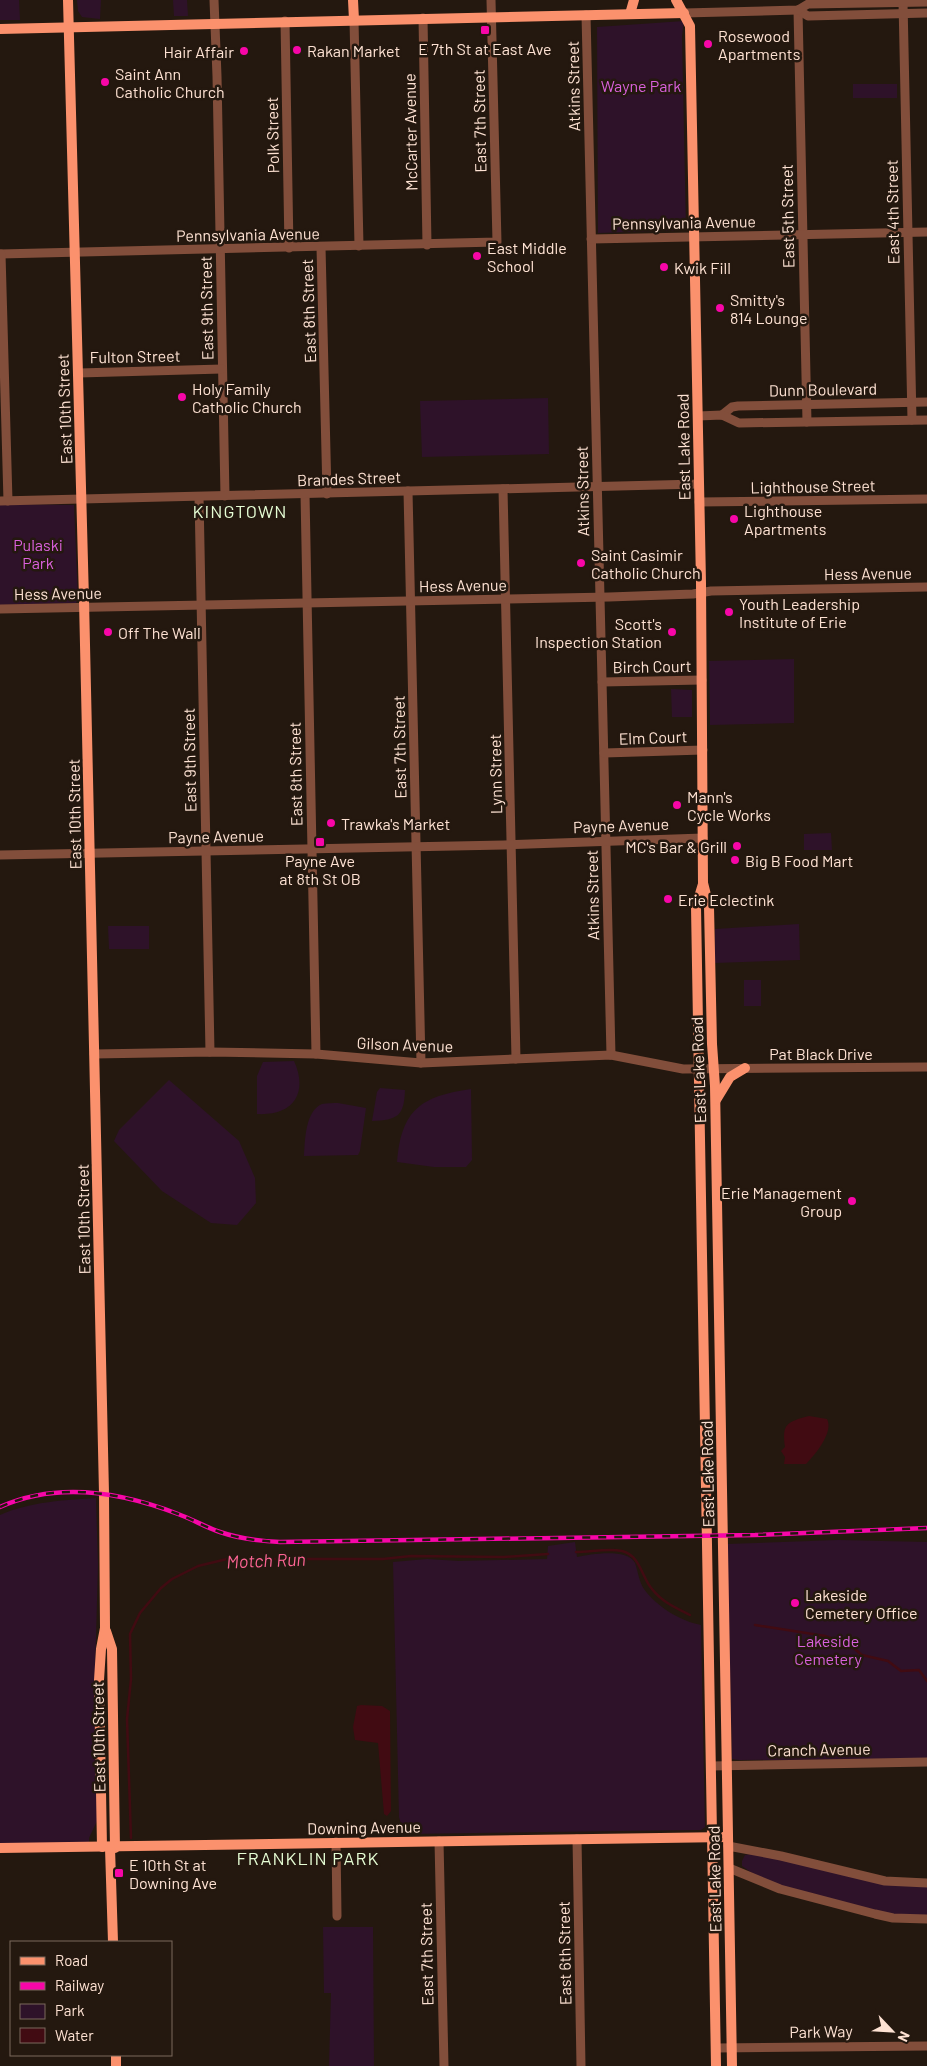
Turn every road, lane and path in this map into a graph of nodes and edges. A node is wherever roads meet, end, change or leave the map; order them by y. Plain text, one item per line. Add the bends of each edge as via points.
1 (68, 0) edge
2 (214, 0) edge
3 (353, 0) edge
4 (491, 0) edge
5 (634, 0) edge
6 (676, 0) edge
7 (780, 0) edge
8 (903, 2) junction
9 (927, 2) edge
10 (798, 10) junction
11 (780, 11) junction
12 (684, 12) junction
13 (927, 13) edge
14 (630, 14) junction
15 (903, 14) junction
16 (586, 15) junction
17 (492, 17) junction
18 (423, 18) junction
19 (354, 20) junction
20 (285, 21) junction
21 (214, 23) junction
22 (69, 27) junction
23 (0, 29) edge
24 (927, 232) edge
25 (908, 233) junction
26 (802, 235) junction
27 (694, 237) junction
28 (591, 239) junction
29 (497, 242) joint
30 (427, 245) junction
31 (358, 246) junction
32 (321, 247) junction
33 (289, 248) junction
34 (220, 249) junction
35 (74, 252) junction
36 (1, 254) edge
37 (222, 369) junction
38 (78, 372) junction
39 (911, 402) junction
40 (927, 402) edge
41 (806, 404) junction
42 (722, 415) junction
43 (698, 416) junction
44 (912, 420) junction
45 (927, 420) edge
46 (807, 422) junction
47 (699, 484) junction
48 (597, 487) junction
49 (503, 489) junction
50 (408, 491) junction
51 (305, 494) junction
52 (328, 494) junction
53 (199, 496) junction
54 (225, 496) junction
55 (927, 499) edge
56 (81, 500) junction
57 (4, 501) edge
58 (699, 502) junction
59 (927, 587) edge
60 (701, 593) junction
61 (600, 597) junction
62 (505, 599) junction
63 (411, 601) junction
64 (306, 603) junction
65 (201, 605) junction
66 (84, 608) junction
67 (0, 609) edge
68 (702, 680) junction
69 (602, 682) junction
70 (703, 750) junction
71 (604, 753) junction
72 (703, 838) junction
73 (606, 841) junction
74 (511, 845) junction
75 (416, 847) junction
76 (312, 849) junction
77 (206, 851) junction
78 (89, 853) junction
79 (0, 855) edge
80 (703, 883) junction
81 (210, 1052) junction
82 (94, 1054) junction
83 (316, 1054) junction
84 (610, 1055) junction
85 (516, 1058) junction
86 (421, 1063) junction
87 (927, 1067) edge
88 (715, 1068) junction
89 (744, 1068) junction
90 (699, 1070) junction
91 (715, 1101) junction
92 (927, 1762) edge
93 (727, 1765) junction
94 (711, 1766) junction
95 (713, 1837) junction
96 (577, 1839) junction
97 (439, 1841) junction
98 (728, 1841) junction
99 (336, 1842) junction
100 (0, 1848) edge
101 (109, 1848) junction
102 (729, 1868) junction
103 (927, 1883) edge
104 (337, 1916) dead end
105 (927, 1919) edge
106 (112, 1941) edge
107 (927, 2046) edge
108 (732, 2047) junction
109 (716, 2048) junction
110 (444, 2066) edge
111 (581, 2066) edge
112 (716, 2066) edge
113 (732, 2066) edge

1 - 22 street, East 10th Street
2 - 21 street, East 9th Street
3 - 19 street
4 - 17 street, East 7th Street
5 - 14 street
6 - 12 street
7 - 11 street
8 - 9 street
8 - 10 street via 808,4
8 - 15 street, East 4th Street
10 - 11 street
10 - 15 street via 808,16
10 - 26 street, East 5th Street
11 - 12 street
12 - 14 street
12 - 27 street, East Lake Road via 690,26
13 - 15 street
14 - 16 street
15 - 25 street, East 4th Street
16 - 17 street
16 - 28 street, Atkins Street
17 - 18 street
17 - 29 street, East 7th Street
18 - 19 street
18 - 30 street, McCarter Avenue
19 - 20 street
19 - 31 street
20 - 21 street
20 - 33 street, Polk Street
21 - 22 street
21 - 34 street, East 9th Street
22 - 23 street
22 - 35 street, East 10th Street
24 - 25 street, Pennsylvania Avenue
25 - 26 street, Pennsylvania Avenue
25 - 39 street, East 4th Street
26 - 27 street, Pennsylvania Avenue
26 - 41 street, East 5th Street
27 - 28 street, Pennsylvania Avenue
27 - 43 street, East Lake Road
28 - 48 street, Atkins Street
29 - 30 street, Pennsylvania Avenue
30 - 31 street, Pennsylvania Avenue
31 - 32 street, Pennsylvania Avenue
32 - 33 street, Pennsylvania Avenue
32 - 52 street, East 8th Street
33 - 34 street, Pennsylvania Avenue
34 - 35 street, Pennsylvania Avenue
34 - 37 street, East 9th Street
35 - 36 street, Pennsylvania Avenue
35 - 38 street, East 10th Street
36 - 57 street
37 - 38 street, Fulton Street
37 - 54 street, East 9th Street
38 - 56 street, East 10th Street
39 - 40 street, Dunn Boulevard
39 - 41 street, Dunn Boulevard
39 - 44 street, East 4th Street
41 - 42 street, Dunn Boulevard via 738,406
41 - 46 street, East 5th Street
42 - 43 street, Dunn Boulevard
42 - 46 street, Dunn Boulevard via 739,423
43 - 47 street, East Lake Road
44 - 45 street, Dunn Boulevard
44 - 46 street, Dunn Boulevard
47 - 48 street, Brandes Street
47 - 58 street, East Lake Road
48 - 49 street, Brandes Street
48 - 61 street, Atkins Street
49 - 50 street, Brandes Street
49 - 62 street, Lynn Street
50 - 52 street, Brandes Street
50 - 63 street, East 7th Street
51 - 52 street, Brandes Street
51 - 54 street, Brandes Street
51 - 64 street, East 8th Street
53 - 54 street, Brandes Street
53 - 56 street, Brandes Street
53 - 65 street, East 9th Street
55 - 58 street, Lighthouse Street
56 - 57 street, Brandes Street
56 - 66 street, East 10th Street
58 - 60 street, East Lake Road
59 - 60 street, Hess Avenue
60 - 61 street, Hess Avenue
60 - 68 street, East Lake Road
61 - 62 street, Hess Avenue
61 - 69 street, Atkins Street
62 - 63 street, Hess Avenue
62 - 74 street, Lynn Street
63 - 64 street, Hess Avenue
63 - 75 street, East 7th Street
64 - 65 street, Hess Avenue
64 - 76 street, East 8th Street
65 - 66 street, Hess Avenue
65 - 77 street, East 9th Street
66 - 67 street, Hess Avenue
66 - 78 street, East 10th Street
68 - 69 street, Birch Court
68 - 70 street, East Lake Road
69 - 71 street, Atkins Street
70 - 71 street, Elm Court
70 - 72 street, East Lake Road
71 - 73 street, Atkins Street
72 - 73 street, Payne Avenue
72 - 80 street, East Lake Road
73 - 74 street, Payne Avenue
73 - 84 street, Atkins Street
74 - 75 street, Payne Avenue
74 - 85 street, Lynn Street
75 - 76 street, Payne Avenue
75 - 86 street, East 7th Street
76 - 77 street, Payne Avenue
76 - 83 street, East 8th Street
77 - 78 street, Payne Avenue
77 - 81 street, East 9th Street
78 - 79 street, Payne Avenue
78 - 82 street, East 10th Street
80 - 88 street, East Lake Road via 709,907
80 - 90 street, East Lake Road via 696,907
81 - 82 street, Gilson Avenue
81 - 83 street, Gilson Avenue
82 - 101 street, East 10th Street via 106,1628 99,1680
83 - 86 street, Gilson Avenue
84 - 85 street, Gilson Avenue
84 - 90 street, Gilson Avenue
85 - 86 street, Gilson Avenue
87 - 89 street, Pat Black Drive
88 - 89 street, Pat Black Drive
88 - 90 street, Gilson Avenue
88 - 91 street, East Lake Road
89 - 91 street via 730,1077
90 - 94 street, East Lake Road
91 - 93 street, East Lake Road
92 - 93 street, Cranch Avenue
93 - 94 street, Cranch Avenue
93 - 98 street, East Lake Road
94 - 95 street, East Lake Road
95 - 96 street, Downing Avenue
95 - 98 street, Downing Avenue
95 - 109 street, East Lake Road
96 - 97 street, Downing Avenue
96 - 111 street, East 6th Street
97 - 99 street, Downing Avenue
97 - 110 street, East 7th Street
98 - 102 street, East Lake Road
98 - 103 street via 885,1880
99 - 101 street, Downing Avenue
99 - 104 street
100 - 101 street, Downing Avenue
101 - 106 street, East 10th Street
102 - 105 street via 780,1889 875,1914
102 - 108 street, East Lake Road
107 - 108 street, Park Way
108 - 109 street, Park Way
108 - 113 street, East Lake Road
109 - 112 street, East Lake Road

